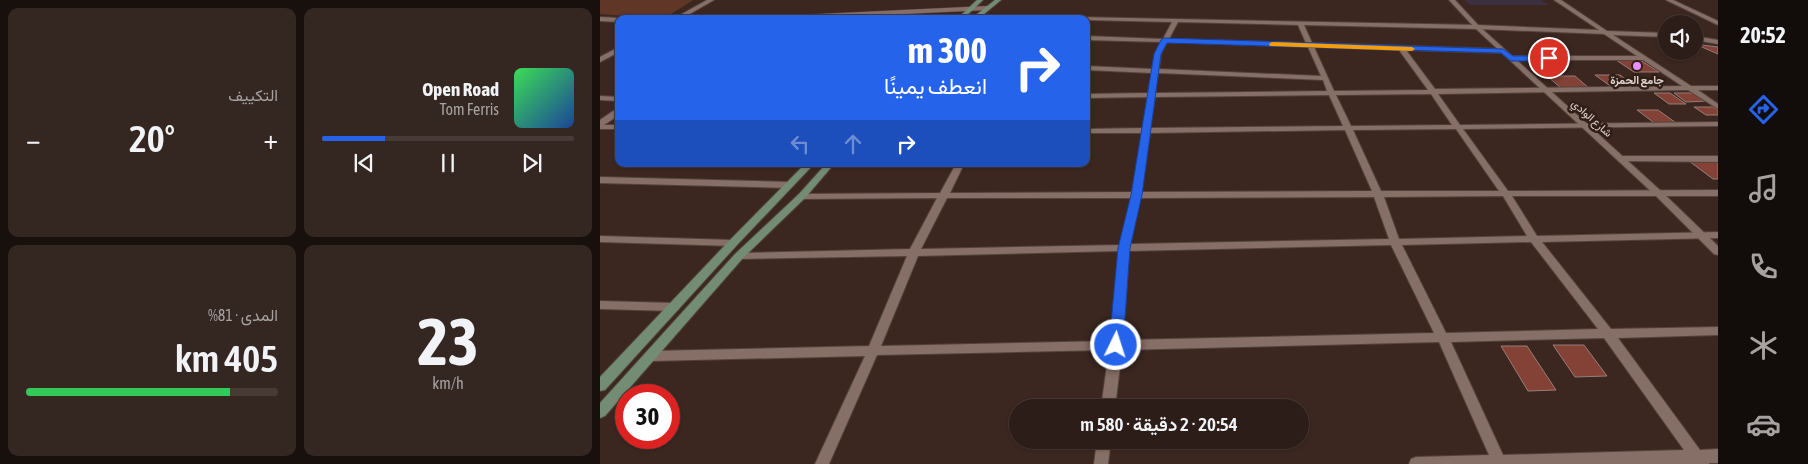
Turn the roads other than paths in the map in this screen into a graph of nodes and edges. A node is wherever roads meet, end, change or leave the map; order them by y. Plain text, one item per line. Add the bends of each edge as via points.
1 (711, 0) edge
2 (980, 0) edge
3 (1004, 0) edge
4 (1452, 0) edge
5 (1556, 0) edge
6 (1669, 0) edge
7 (996, 1) edge
8 (987, 8) junction
9 (970, 9) junction
10 (683, 15) edge
11 (843, 15) edge
12 (964, 15) edge
13 (978, 15) edge
14 (1090, 18) edge
15 (600, 19) edge
16 (615, 20) edge
17 (1176, 20) junction
18 (1300, 23) junction
19 (1718, 24) edge
20 (1477, 27) junction
21 (1605, 33) junction
22 (1658, 35) edge
23 (1090, 38) edge
24 (1164, 40) junction
25 (1703, 40) edge
26 (1718, 42) edge
27 (1310, 46) junction
28 (1402, 49) junction
29 (615, 51) edge
30 (1503, 51) junction
31 (1511, 58) junction
32 (1645, 58) junction
33 (600, 60) edge
34 (1090, 68) edge
35 (1155, 71) junction
36 (1325, 78) junction
37 (1718, 88) edge
38 (1691, 89) junction
39 (1546, 90) junction
40 (1433, 92) junction
41 (1332, 93) junction
42 (1151, 95) junction
43 (1090, 96) edge
44 (600, 98) edge
45 (615, 99) edge
46 (1718, 107) edge
47 (615, 114) edge
48 (1718, 124) edge
49 (1584, 125) junction
50 (600, 126) edge
51 (615, 127) edge
52 (1458, 127) junction
53 (1348, 128) junction
54 (1090, 131) edge
55 (1145, 131) junction
56 (1621, 159) junction
57 (1718, 159) edge
58 (807, 167) edge
59 (827, 167) edge
60 (958, 167) edge
61 (600, 180) edge
62 (789, 185) junction
63 (1718, 193) edge
64 (1378, 194) junction
65 (1506, 194) junction
66 (1658, 194) junction
67 (1136, 195) junction
68 (802, 196) junction
69 (944, 196) junction
70 (1718, 235) edge
71 (1700, 236) junction
72 (600, 239) edge
73 (1534, 239) junction
74 (1395, 242) junction
75 (733, 243) junction
76 (1124, 248) junction
77 (914, 252) junction
78 (1718, 252) edge
79 (739, 256) junction
80 (600, 305) edge
81 (674, 307) junction
82 (1718, 331) edge
83 (1608, 334) junction
84 (1443, 338) junction
85 (1116, 345) junction
86 (874, 351) junction
87 (652, 356) junction
88 (600, 386) edge
89 (1109, 399) edge
90 (600, 412) edge
91 (1103, 449) edge
92 (1718, 456) edge
93 (1699, 460) edge
94 (1499, 463) edge
95 (822, 464) edge
96 (1101, 464) edge
97 (1416, 464) edge

1 - 10 street
2 - 9 main road
3 - 7 main road
4 - 20 street, شارع الوادي
5 - 21 street
6 - 19 street
7 - 8 main road
8 - 9 lane
8 - 13 main road
9 - 11 lane
9 - 12 main road
14 - 17 street
15 - 16 street
17 - 18 street
17 - 24 street
18 - 20 street
18 - 27 street
20 - 21 street
20 - 30 street, شارع الوادي
21 - 22 street
21 - 32 street
23 - 24 street
24 - 27 street
24 - 35 street
25 - 26 street
27 - 28 street
27 - 36 street
28 - 30 street
28 - 40 street
29 - 33 street
30 - 31 street, شارع الوادي
31 - 32 street
31 - 39 street, شارع الوادي
32 - 38 street
34 - 35 street
35 - 36 street
35 - 42 street
36 - 41 street
37 - 38 street
38 - 39 street
38 - 46 street
39 - 40 street
39 - 49 street, شارع الوادي
40 - 41 street
40 - 52 street
41 - 42 street
41 - 53 street
42 - 43 street
42 - 55 street
44 - 45 street
47 - 50 street
48 - 49 street
49 - 52 street
49 - 56 street, شارع الوادي
50 - 51 street
52 - 53 street
52 - 65 street
53 - 55 street
53 - 64 street
54 - 55 street
55 - 67 street
56 - 57 street
56 - 66 street, شارع الوادي
58 - 62 main road
59 - 68 main road
60 - 69 street
61 - 62 street
62 - 75 main road
63 - 66 street
64 - 65 street
64 - 67 street
64 - 74 street
65 - 66 street
65 - 73 street
66 - 71 street, شارع الوادي
67 - 69 street
67 - 76 street
68 - 69 street
68 - 79 main road
69 - 77 street
70 - 71 street
71 - 73 street
71 - 78 street, شارع الوادي
72 - 75 street
73 - 74 street
73 - 83 street
74 - 76 street
74 - 84 street
75 - 81 main road
76 - 77 street
76 - 85 street
77 - 79 street
77 - 86 street
79 - 87 main road
80 - 81 street
81 - 88 main road
82 - 83 street
83 - 84 street
83 - 93 street
84 - 85 street
84 - 94 street
85 - 86 street
85 - 89 street
86 - 87 street
86 - 95 street
87 - 90 main road
91 - 96 street
92 - 93 street
93 - 94 street
94 - 97 street

